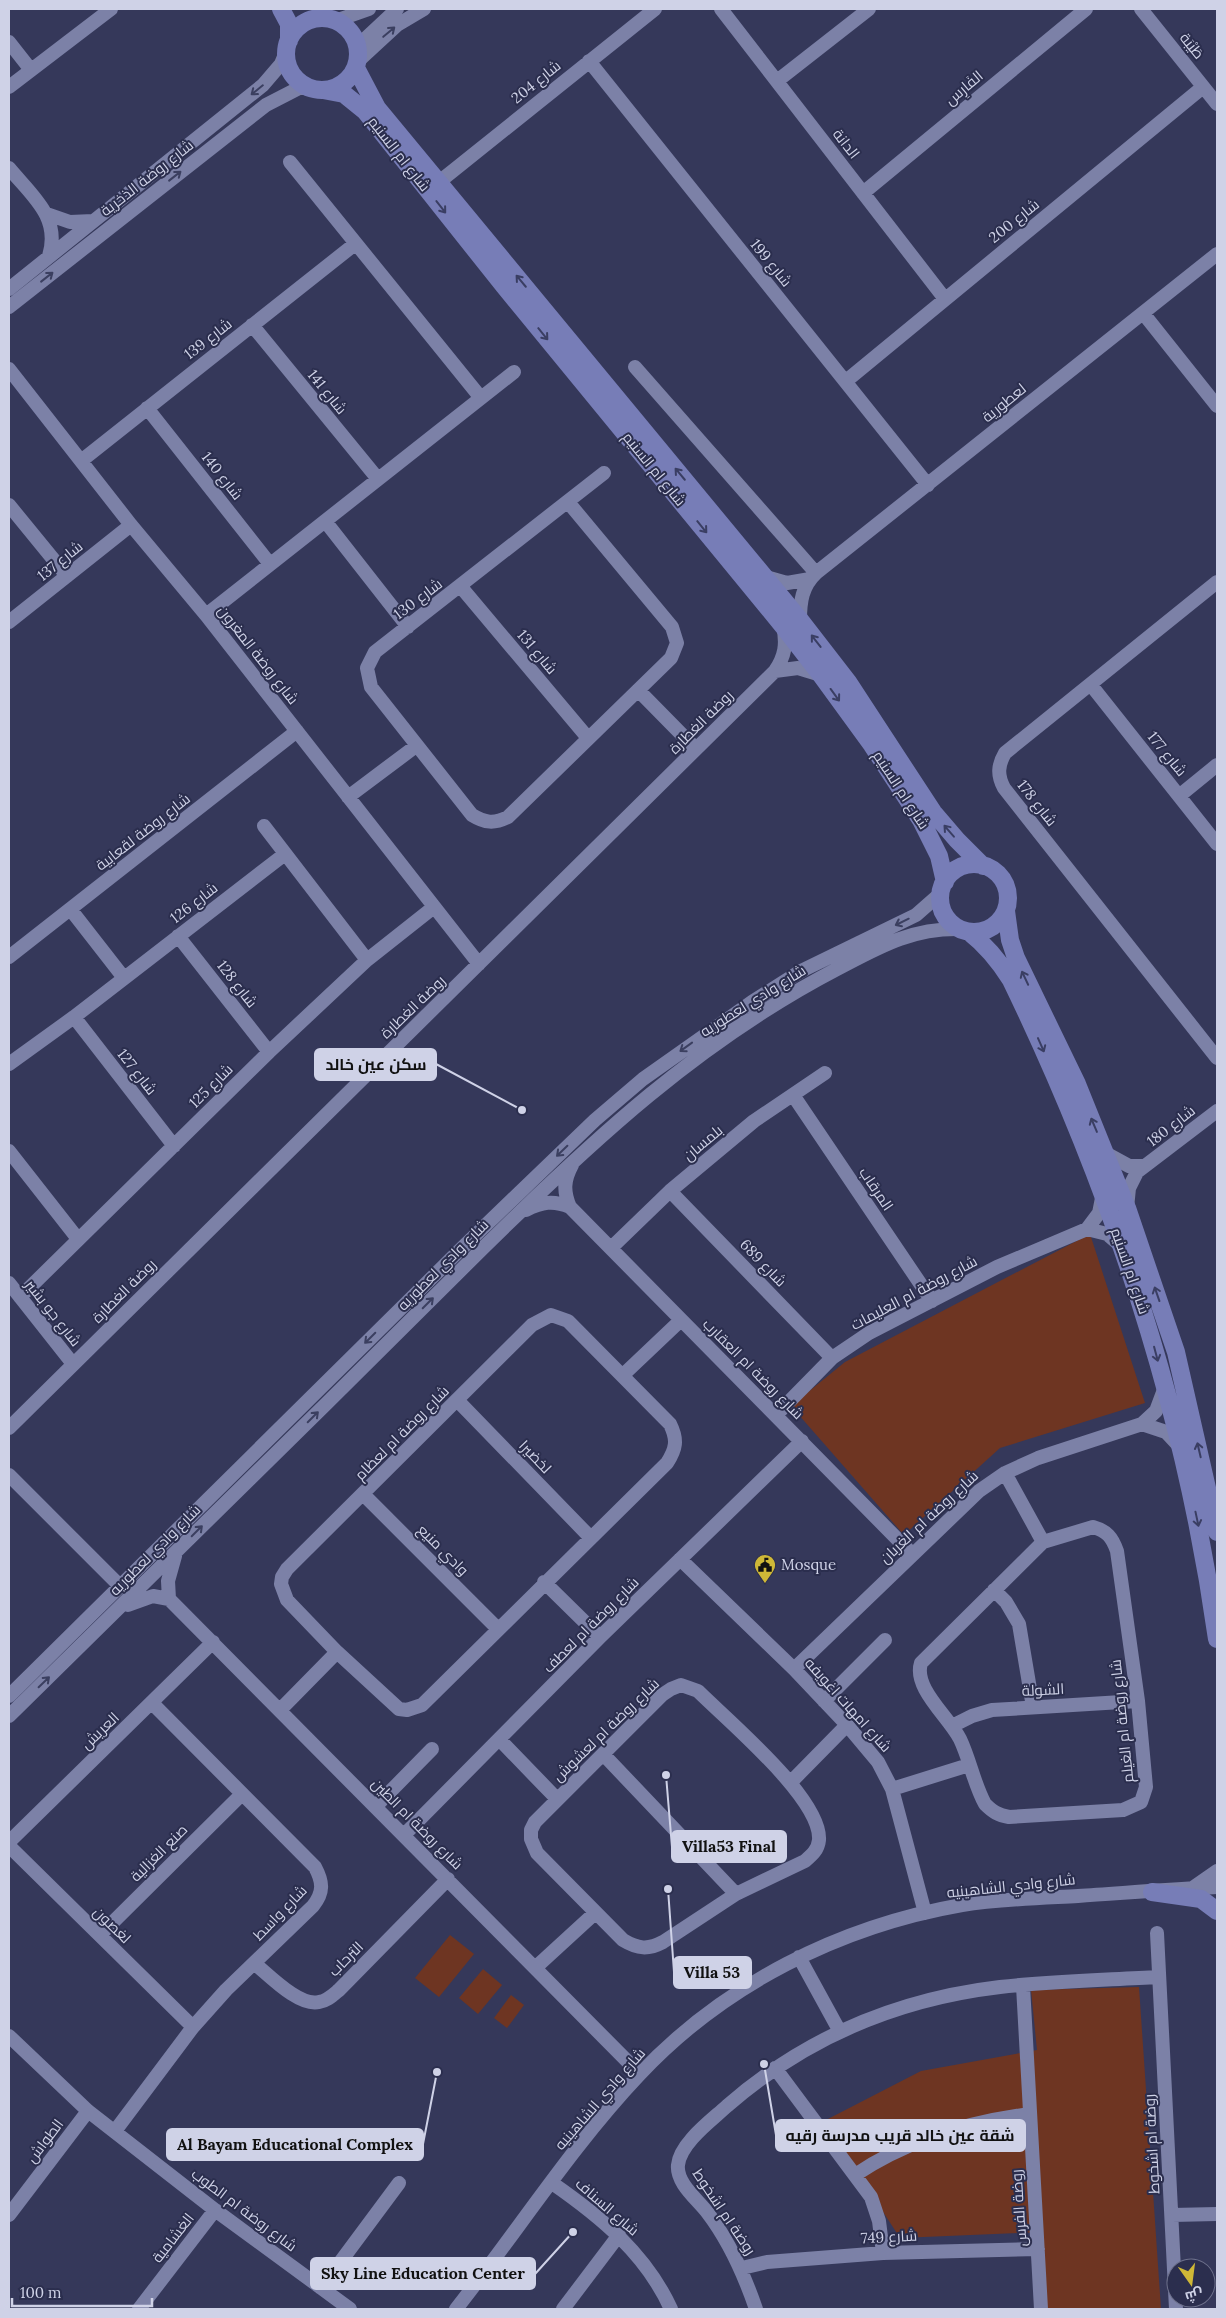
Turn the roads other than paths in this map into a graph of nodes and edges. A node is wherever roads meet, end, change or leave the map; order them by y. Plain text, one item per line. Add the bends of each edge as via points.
1 (111, 9) edge
2 (281, 9) edge
3 (368, 9) edge
4 (397, 9) edge
5 (424, 9) edge
6 (655, 9) edge
7 (721, 9) edge
8 (869, 9) edge
9 (1086, 9) edge
10 (1141, 9) edge
11 (322, 16) edge
12 (9, 42) edge
13 (287, 47) junction
14 (358, 61) junction
15 (589, 61) junction
16 (32, 70) junction
17 (777, 81) junction
18 (9, 87) edge
19 (1203, 87) junction
20 (317, 89) junction
21 (1217, 104) edge
22 (290, 162) dead end
23 (9, 168) edge
24 (439, 182) junction
25 (863, 193) junction
26 (48, 214) junction
27 (94, 221) junction
28 (355, 244) junction
29 (1217, 254) edge
30 (49, 256) junction
31 (9, 289) edge
32 (946, 299) junction
33 (9, 307) edge
34 (1143, 313) junction
35 (252, 325) junction
36 (635, 367) dead end
37 (514, 372) dead end
38 (11, 376) edge
39 (846, 381) junction
40 (481, 398) junction
41 (1217, 406) edge
42 (147, 408) junction
43 (81, 461) junction
44 (604, 473) dead end
45 (378, 479) junction
46 (928, 484) junction
47 (568, 502) junction
48 (11, 512) edge
49 (325, 521) junction
50 (131, 524) junction
51 (270, 564) junction
52 (67, 576) junction
53 (813, 576) junction
54 (766, 577) junction
55 (1217, 582) edge
56 (461, 587) junction
57 (206, 615) junction
58 (800, 620) junction
59 (9, 622) edge
60 (783, 626) junction
61 (408, 627) junction
62 (775, 671) junction
63 (821, 675) junction
64 (1091, 685) junction
65 (638, 690) junction
66 (297, 731) junction
67 (588, 738) junction
68 (416, 746) junction
69 (696, 749) junction
70 (1217, 765) edge
71 (1179, 796) junction
72 (348, 797) junction
73 (264, 826) dead end
74 (1217, 844) edge
75 (285, 854) junction
76 (983, 866) junction
77 (943, 887) junction
78 (434, 907) junction
79 (71, 910) junction
80 (1006, 910) junction
81 (965, 931) junction
82 (178, 936) junction
83 (9, 957) edge
84 (367, 960) junction
85 (479, 964) junction
86 (124, 978) junction
87 (74, 1017) junction
88 (269, 1052) junction
89 (1217, 1058) edge
90 (9, 1064) edge
91 (825, 1074) dead end
92 (793, 1095) junction
93 (1217, 1110) edge
94 (174, 1146) junction
95 (9, 1151) edge
96 (1107, 1154) junction
97 (575, 1158) junction
98 (1144, 1166) junction
99 (670, 1191) junction
100 (1103, 1194) junction
101 (570, 1207) junction
102 (1127, 1208) junction
103 (518, 1214) junction
104 (1087, 1229) junction
105 (78, 1239) junction
106 (1122, 1247) junction
107 (612, 1248) junction
108 (9, 1283) edge
109 (20, 1297) junction
110 (932, 1301) junction
111 (681, 1320) junction
112 (832, 1358) junction
113 (72, 1364) junction
114 (623, 1375) junction
115 (1165, 1387) junction
116 (457, 1400) junction
117 (776, 1414) junction
118 (1142, 1424) junction
119 (9, 1428) edge
120 (802, 1441) junction
121 (1181, 1449) junction
122 (1005, 1473) junction
123 (9, 1475) edge
124 (1208, 1487) junction
125 (364, 1495) junction
126 (1217, 1503) edge
127 (1217, 1532) edge
128 (590, 1537) junction
129 (1043, 1542) junction
130 (178, 1550) junction
131 (912, 1554) junction
132 (680, 1559) junction
133 (544, 1582) junction
134 (120, 1586) junction
135 (994, 1590) junction
136 (169, 1599) junction
137 (118, 1610) junction
138 (498, 1629) junction
139 (600, 1637) junction
140 (1217, 1639) edge
141 (885, 1640) dead end
142 (213, 1642) junction
143 (337, 1652) junction
144 (794, 1669) junction
145 (9, 1696) edge
146 (824, 1701) junction
147 (1138, 1701) junction
148 (152, 1703) junction
149 (1033, 1707) junction
150 (280, 1710) junction
151 (9, 1716) edge
152 (847, 1725) junction
153 (952, 1726) junction
154 (500, 1740) junction
155 (432, 1749) dead end
156 (603, 1754) junction
157 (969, 1765) junction
158 (791, 1782) junction
159 (892, 1788) junction
160 (242, 1794) junction
161 (557, 1799) junction
162 (376, 1806) junction
163 (404, 1835) junction
164 (9, 1842) edge
165 (9, 1846) edge
166 (1217, 1871) edge
167 (448, 1878) junction
168 (1217, 1887) edge
169 (1191, 1888) junction
170 (1152, 1892) junction
171 (736, 1894) junction
172 (1217, 1911) edge
173 (595, 1913) junction
174 (925, 1913) junction
175 (1157, 1933) dead end
176 (100, 1935) junction
177 (799, 1957) junction
178 (254, 1963) junction
179 (535, 1968) junction
180 (1158, 1977) junction
181 (1023, 1986) junction
182 (193, 2027) junction
183 (839, 2030) junction
184 (9, 2036) edge
185 (775, 2068) junction
186 (640, 2074) junction
187 (88, 2111) junction
188 (1030, 2114) junction
189 (114, 2131) junction
190 (855, 2175) junction
191 (552, 2182) junction
192 (399, 2183) dead end
193 (215, 2210) junction
194 (1217, 2214) edge
195 (9, 2215) edge
196 (1172, 2215) junction
197 (619, 2235) junction
198 (1038, 2248) junction
199 (883, 2253) junction
200 (742, 2268) junction
201 (321, 2288) junction
202 (568, 2308) edge
203 (139, 2309) edge
204 (350, 2309) edge
205 (456, 2309) edge
206 (671, 2309) edge
207 (756, 2309) edge
208 (1041, 2309) edge
209 (1176, 2309) edge

1 - 16 street
2 - 13 main road via 289,24
3 - 11 street
4 - 14 street via 366,38
14 -> 5 street via 397,25
6 - 15 street, شارع 204
7 - 17 street, الدانة
8 - 17 street
9 - 25 street, الفَارِس
10 - 19 street, طَيْبَة
11 - 13 main road via 301,25
11 - 14 main road via 349,30 354,37
12 - 16 street
13 - 20 main road via 287,64 292,74 301,83
13 -> 27 street, شارع روضة الذخرية via 281,64 263,85
14 - 20 main road via 344,82 334,88
14 - 24 main road, شارع ام السنيم via 377,108
15 - 24 street, شارع 204
15 - 39 street, شارع 199
16 - 18 street
17 - 25 street, الدانة
19 - 21 street, طَيْبَة
19 - 32 street, شارع 200
33 -> 20 street, شارع روضة الذخرية via 266,105 299,88
20 -> 60 main road, شارع ام السنيم via 344,94 365,111
22 - 28 street
23 - 26 street
54 -> 24 main road, شارع ام السنيم
25 - 32 street, الدانة
26 - 27 street via 70,222
26 - 30 street via 53,240
27 - 30 street, شارع روضة الذخرية
28 - 35 street, شارع 139
28 - 40 street
29 - 34 street, لعطورية
30 - 31 street, شارع روضة الذخرية
32 - 39 street, شارع 200
34 - 41 street
34 - 46 street, لعطورية
35 - 42 street, شارع 139
35 - 45 street, شارع 141
36 - 53 street
37 - 40 street
38 - 43 street, شارع روضة المغرون
39 - 46 street, شارع 199
40 - 45 street
42 - 43 street, شارع 139
42 - 51 street, شارع 140
43 - 50 street, شارع روضة المغرون
44 - 47 street, شارع 130
45 - 49 street
46 - 53 street, لعطورية
47 - 56 street, شارع 130
47 - 65 street, شارع 130 via 672,627 675,635 677,643 671,658
48 - 52 street
49 - 51 street
49 - 61 street
50 - 52 street, شارع 137
50 - 57 street, شارع روضة المغرون
51 - 57 street
52 - 59 street, شارع 137
53 - 54 street, لعطورية via 787,583
53 - 58 street via 801,599
54 - 58 main road, شارع ام السنيم
55 - 64 street, شارع 178
56 - 61 street, شارع 130
56 - 67 street, شارع 131
57 - 66 street, شارع روضة المغرون
76 -> 58 main road, شارع ام السنيم via 933,812 848,682
60 - 62 street, روضة الغطارة via 786,648
60 - 63 main road, شارع ام السنيم
61 - 68 street, شارع 130 via 375,652 367,668 367,676 371,687
62 - 63 street via 798,668
62 - 69 street, روضة الغطارة
63 -> 77 main road, شارع ام السنيم via 921,820 939,856
64 - 71 street, شارع 177
64 - 89 street, شارع 178 via 1005,753 1000,762 999,779
65 - 67 street, شارع 130
65 - 69 street
66 - 72 street, شارع روضة المغرون
66 - 79 street, شارع روضة لقعابية
67 - 68 street, شارع 130 via 508,817 490,823 472,815
68 - 72 street
69 - 85 street, روضة الغطارة
70 - 71 street
71 - 74 street, شارع 177
72 - 78 street, شارع روضة المغرون
73 - 75 street
75 - 82 street, شارع 126
75 - 84 street
76 - 77 main road via 961,867 952,873
76 - 80 main road via 994,870 1004,883 1008,899
77 - 81 main road via 941,904 944,914 951,923
77 -> 134 street, شارع وادي لعطوريه via 916,915 801,971 712,1028 643,1079 595,1120 475,1235
78 - 84 street, شارع 125
78 - 85 street, شارع روضة المغرون
79 - 83 street, شارع روضة لقعابية
79 - 86 street
80 - 81 main road via 992,927
96 -> 80 main road, شارع ام السنيم via 1016,958
81 - 97 street, شارع وادي لعطوريه via 923,931 902,937 808,984 720,1040 662,1083
81 -> 100 main road, شارع ام السنيم via 989,949 1010,980 1075,1120
82 - 86 street, شارع 126
82 - 88 street, شارع 128
84 - 88 street, شارع 125
85 - 113 street, روضة الغطارة
86 - 87 street, شارع 126
87 - 90 street, شارع 126
87 - 94 street, شارع 127
88 - 94 street, شارع 125
91 - 92 street, بلمسان
92 - 99 street, بلمسان via 754,1121
92 - 110 street, المرقاب
93 - 98 street, شارع 180
94 - 105 street, شارع 125
95 - 105 street
96 - 98 street, شارع 180 via 1122,1164
96 - 102 main road, شارع ام السنيم
97 - 101 street via 564,1183
97 - 103 street, شارع وادي لعطوريه
98 - 102 street, شارع 180 via 1132,1180
99 - 107 street, بلمسان
99 - 112 street, شارع 689
100 - 104 street via 1099,1213
100 - 106 main road, شارع ام السنيم
101 - 103 street via 559,1202 544,1202
101 - 107 street, شارع روضة ام العقارب
124 -> 102 main road, شارع ام السنيم via 1176,1352
130 -> 103 street, شارع وادي لعطوريه
104 - 106 street via 1107,1234
104 - 110 street, شارع روضة ام العليمات via 997,1267
105 - 109 street, شارع 125
106 -> 115 main road, شارع ام السنيم via 1148,1321
107 - 111 street, شارع روضة ام العقارب
108 - 109 street, شارع جو بشير
109 - 113 street, شارع جو بشير
110 - 112 street, شارع روضة ام العليمات via 869,1333
111 - 114 street
111 - 117 street, شارع روضة ام العقارب
112 - 117 street, شارع روضة ام العليمات
113 - 119 street, روضة الغطارة
114 - 116 street, شارع روضة ام لعظام via 568,1321 551,1316 532,1325
114 - 128 street, شارع روضة ام لعظام via 670,1424 676,1443 667,1462
115 - 118 street via 1156,1411
115 - 121 main road, شارع ام السنيم
116 - 125 street, شارع روضة ام لعظام
116 - 128 street, لخضيرا
117 - 120 street, شارع روضة ام العقارب
118 - 121 street via 1166,1432
118 - 122 street, شارع روضة ام الغربان via 1038,1458
120 - 131 street, شارع روضة ام العقارب
120 - 132 street, شارع روضة ام لعطف
121 -> 140 main road, شارع ام السنيم via 1202,1543
122 - 129 street
122 - 131 street, شارع روضة ام الغربان via 979,1491
123 - 134 street
124 - 126 street
124 - 127 main road, شارع ام السنيم
125 - 138 street, وادي منيع
125 - 143 street, شارع روضة ام لعظام via 282,1576 281,1584 287,1600
128 - 133 street, شارع روضة ام لعظام
129 - 135 street, شارع روضة ام الغيلم
129 - 147 street, شارع روضة ام الغيلم via 1093,1527 1105,1531 1113,1540
130 - 136 street via 169,1572
130 - 137 street, شارع وادي لعطوريه
131 - 144 street, شارع روضة ام الغربان
132 - 139 street, شارع روضة ام لعطف
132 - 144 street, شارع امهات اغويفه
133 - 138 street, شارع روضة ام لعظام
133 - 139 street
134 - 145 street, شارع وادي لعطوريه
135 - 149 street via 1020,1624
135 - 153 street, شارع روضة ام الغيلم via 921,1662 918,1671 923,1687
136 - 137 street via 160,1596 143,1598
136 - 142 street, شارع روضة ام الطين
151 -> 137 street, شارع وادي لعطوريه
138 - 143 street, شارع روضة ام لعظام via 422,1704 407,1710 393,1705
139 - 154 street, شارع روضة ام لعطف
141 - 146 street
142 - 148 street, العريش
142 - 150 street, شارع روضة ام الطين
143 - 150 street
144 - 146 street, شارع امهات اغويفه
146 - 152 street, شارع امهات اغويفه
147 - 149 street, الشولة
147 - 157 street, شارع روضة ام الغيلم via 1146,1788 1141,1802 1133,1807 1009,1817 1000,1815 985,1804
148 - 160 street, شارع واسط
148 - 164 street, العريش
149 - 153 street, الشولة via 982,1712
150 - 162 street, شارع روضة ام الطين
152 - 158 street
152 - 159 street, شارع امهات اغويفه via 878,1762
153 - 157 street, شارع روضة ام الغيلم
154 - 161 street, شارع روضة ام لعشوش
154 - 163 street, شارع روضة ام لعطف
155 - 162 street
156 - 158 street, شارع روضة ام لعشوش via 662,1695 681,1685 698,1691
156 - 161 street, شارع روضة ام لعشوش
156 - 171 street
157 - 159 street
158 - 171 street, شارع روضة ام لعشوش via 813,1814 818,1826 818,1846 805,1862
159 - 174 street, شارع امهات اغويفه
160 - 176 street, صنع الغزالية
160 - 178 street, شارع واسط via 315,1866 322,1889 313,1906
161 - 173 street, شارع روضة ام لعشوش via 531,1830 533,1847
162 - 163 street, شارع روضة ام الطين
163 - 167 street, شارع روضة ام الطين
165 - 176 street, لغصون
166 - 169 street, شارع وادي الشاهينيه
167 - 178 street, الترحاب via 339,1990 319,2003 298,1998
167 - 179 street, شارع روضة ام الطين
168 - 169 street, شارع وادي الشاهينيه
169 - 170 street, شارع وادي الشاهينيه
170 - 172 main road via 1202,1899
170 - 174 street, شارع وادي الشاهينيه via 1002,1900
171 - 173 street, شارع روضة ام لعشوش via 663,1942 643,1949 623,1940
173 - 179 street
174 - 177 street, شارع وادي الشاهينيه via 855,1933
175 - 180 street, روضة ام اشخوط
176 - 182 street, لغصون
177 - 183 street
177 - 186 street, شارع وادي الشاهينيه via 734,1995 681,2036
178 - 182 street, شارع واسط
179 - 186 street, شارع روضة ام الطين
180 - 181 street, روضة ام اشخوط
180 - 196 street, روضة ام اشخوط
181 - 183 street, روضة ام اشخوط via 944,1996
181 - 188 street, روضة الفرس
182 - 189 street, شارع واسط
183 - 185 street, روضة ام اشخوط
184 - 187 street, شارع روضة ام الطوب
185 - 190 street
185 - 200 street, روضة ام اشخوط via 701,2129 683,2150 677,2167 682,2183 708,2213
186 - 191 street, شارع وادي الشاهينيه
187 - 189 street, شارع روضة ام الطوب
187 - 195 street, الطواش
188 - 190 street via 943,2133 897,2152
188 - 198 street, روضة الفرس
189 - 193 street, شارع روضة ام الطوب
190 - 199 street via 875,2205
191 - 197 street, شارع السناف
191 - 205 street, شارع وادي الشاهينيه
192 - 201 street
193 - 201 street, شارع روضة ام الطوب
193 - 203 street, الغشامية
194 - 196 street
196 - 209 street, روضة ام اشخوط
197 - 202 street
197 - 206 street, شارع السناف via 651,2272
198 - 199 street, شارع 749
198 - 208 street, روضة الفرس
199 - 200 street, شارع 749 via 767,2262
200 - 207 street, روضة ام اشخوط
201 - 204 street, شارع روضة ام الطوب

